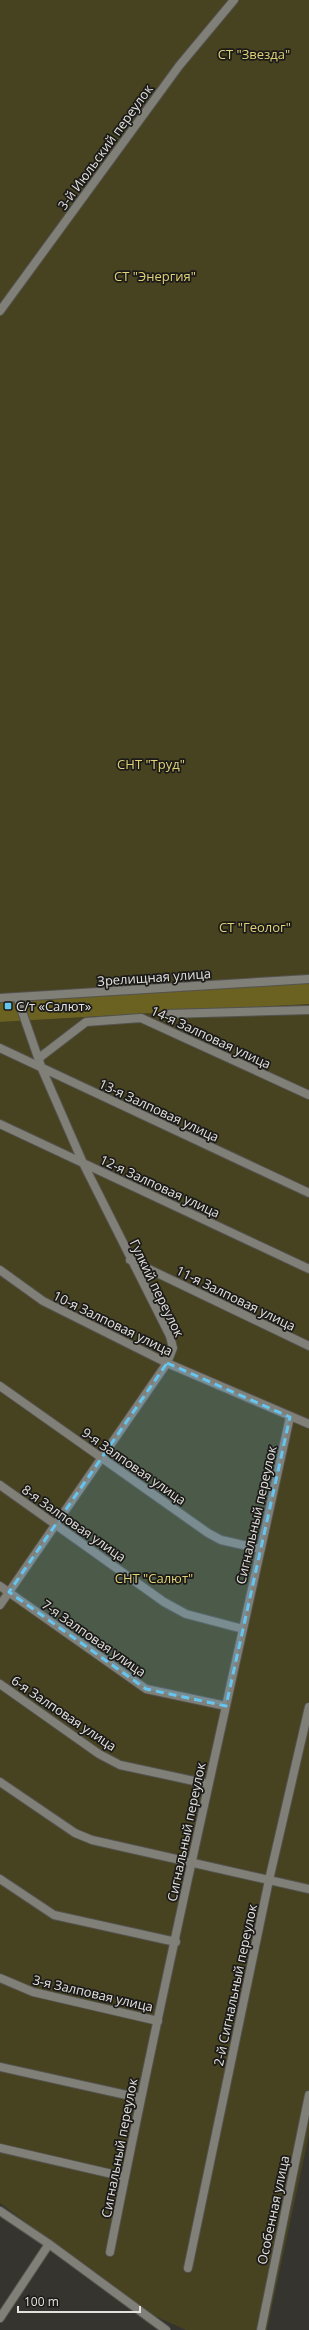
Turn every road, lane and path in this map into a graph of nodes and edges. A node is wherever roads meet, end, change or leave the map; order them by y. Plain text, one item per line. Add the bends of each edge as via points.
1 (234, 0) edge
2 (0, 311) edge
3 (309, 979) edge
4 (17, 997) junction
5 (0, 998) edge
6 (309, 1010) edge
7 (167, 1014) dead end
8 (0, 1048) edge
9 (40, 1058) junction
10 (42, 1069) junction
11 (309, 1095) edge
12 (0, 1124) edge
13 (83, 1163) junction
14 (309, 1193) edge
15 (130, 1260) junction
16 (309, 1269) edge
17 (0, 1270) edge
18 (309, 1346) edge
19 (168, 1363) junction
20 (0, 1386) edge
21 (290, 1417) junction
22 (309, 1424) edge
23 (101, 1458) junction
24 (0, 1485) edge
25 (56, 1524) junction
26 (261, 1549) junction
27 (0, 1586) edge
28 (9, 1592) junction
29 (0, 1606) edge
30 (243, 1629) junction
31 (0, 1684) edge
32 (226, 1706) junction
33 (309, 1707) edge
34 (0, 1782) edge
35 (208, 1784) junction
36 (190, 1862) junction
37 (0, 1879) edge
38 (270, 1880) junction
39 (309, 1889) edge
40 (176, 1942) junction
41 (0, 1978) edge
42 (158, 2021) junction
43 (0, 2068) edge
44 (309, 2095) edge
45 (140, 2098) junction
46 (0, 2148) edge
47 (125, 2178) junction
48 (0, 2211) edge
49 (49, 2244) junction
50 (110, 2252) dead end
51 (188, 2268) dead end
52 (0, 2318) edge
53 (166, 2330) edge
54 (260, 2330) edge

1 - 2 street, 3-й Июльский переулок via 179,66
3 - 4 street, Зрелищная улица
4 - 5 street, Зрелищная улица
4 - 9 street, Гулкий переулок
6 - 7 street
8 - 10 street, 13-я Залповая улица
9 - 10 street, Гулкий переулок
9 - 11 street, 14-я Залповая улица via 86,1022 141,1018
10 - 13 street, Гулкий переулок
10 - 14 street, 13-я Залповая улица
12 - 13 street, 12-я Залповая улица
13 - 15 street, Гулкий переулок
13 - 16 street, 12-я Залповая улица
15 - 18 street, 11-я Залповая улица
15 - 19 street, Гулкий переулок via 170,1336 173,1348
17 - 19 street, 10-я Залповая улица via 43,1301
19 - 21 street, 10-я Залповая улица
19 - 23 street, Гулкий переулок
20 - 23 street, 9-я Залповая улица
21 - 22 street, 10-я Залповая улица
21 - 26 street, Сигнальный переулок
23 - 25 street, Гулкий переулок
23 - 26 street, 9-я Залповая улица via 221,1540
24 - 25 street, 8-я Залповая улица
25 - 28 street, Гулкий переулок
25 - 30 street, 8-я Залповая улица via 164,1602 186,1614
26 - 30 street, Сигнальный переулок
27 - 28 street, 7-я Залповая улица
28 - 29 street, Гулкий переулок
28 - 32 street, 7-я Залповая улица via 146,1689
30 - 32 street, Сигнальный переулок
31 - 35 street, 6-я Залповая улица via 99,1754 120,1765
32 - 35 street, Сигнальный переулок
33 - 38 street, 2-й Сигнальный переулок
34 - 36 street via 75,1833 92,1840
35 - 36 street, Сигнальный переулок
36 - 38 street
36 - 40 street, Сигнальный переулок
37 - 40 street via 54,1915
38 - 39 street
38 - 51 street, 2-й Сигнальный переулок
40 - 42 street, Сигнальный переулок
41 - 42 street, 3-я Залповая улица via 33,1992
42 - 45 street, Сигнальный переулок
43 - 45 street
44 - 54 street, Особенная улица
45 - 47 street, Сигнальный переулок
46 - 47 street
47 - 50 street, Сигнальный переулок
48 - 49 street
49 - 52 street
49 - 53 street

